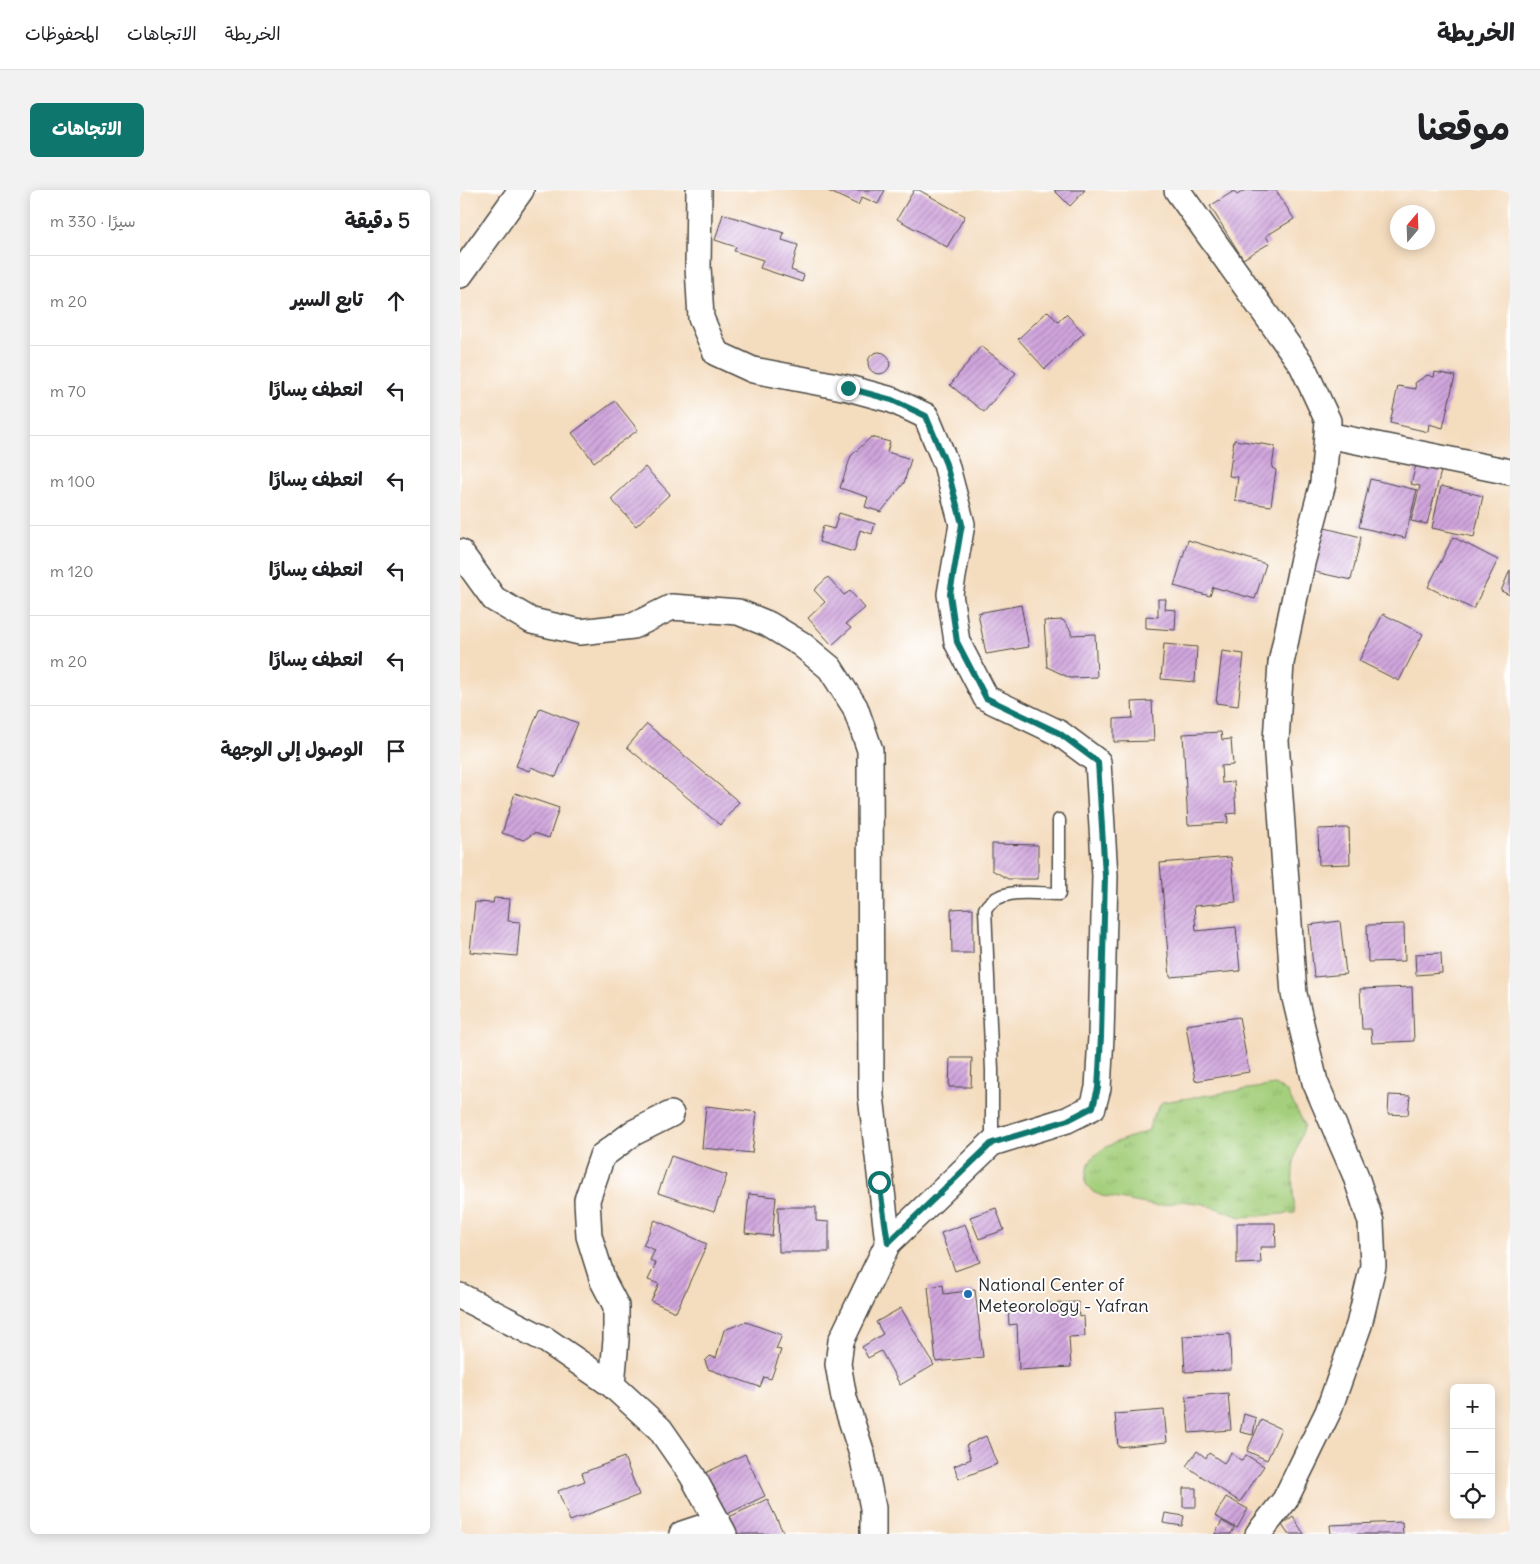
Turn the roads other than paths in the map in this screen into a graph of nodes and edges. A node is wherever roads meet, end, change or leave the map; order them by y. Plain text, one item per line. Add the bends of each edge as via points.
1 (521, 190) edge
2 (699, 190) edge
3 (1177, 190) edge
4 (460, 275) edge
5 (1327, 436) junction
6 (1510, 472) edge
7 (460, 552) edge
8 (1059, 820) dead end
9 (671, 1114) dead end
10 (992, 1143) junction
11 (888, 1243) junction
12 (460, 1296) edge
13 (612, 1385) junction
14 (721, 1528) edge
15 (682, 1534) edge
16 (873, 1534) edge
17 (1258, 1534) edge

1 - 4 street
2 - 10 street via 701,318 716,353 753,370 848,388 892,400 926,416 946,464 962,524 950,594 957,642 986,698 1059,733 1098,762 1105,876 1101,1037 1098,1088 1093,1107 1068,1120
3 - 5 street via 1302,366 1328,421
5 - 6 street
5 - 17 street via 1323,483 1281,663 1276,741 1294,994 1315,1082 1355,1174 1371,1222 1373,1266 1359,1325 1328,1412 1285,1500
7 - 11 street via 494,599 532,621 580,632 632,626 672,607 738,612 768,624 801,644 830,668 855,707 870,750 871,1096
8 - 10 lane via 1059,894 1010,893 990,902 984,909
9 - 13 street via 633,1133 602,1156 587,1200 589,1236 603,1282 616,1306
10 - 11 street
11 - 16 street via 844,1332 838,1364 844,1398 864,1463 873,1508
12 - 13 street via 546,1340
13 - 14 street via 660,1429 692,1475
14 - 15 street

